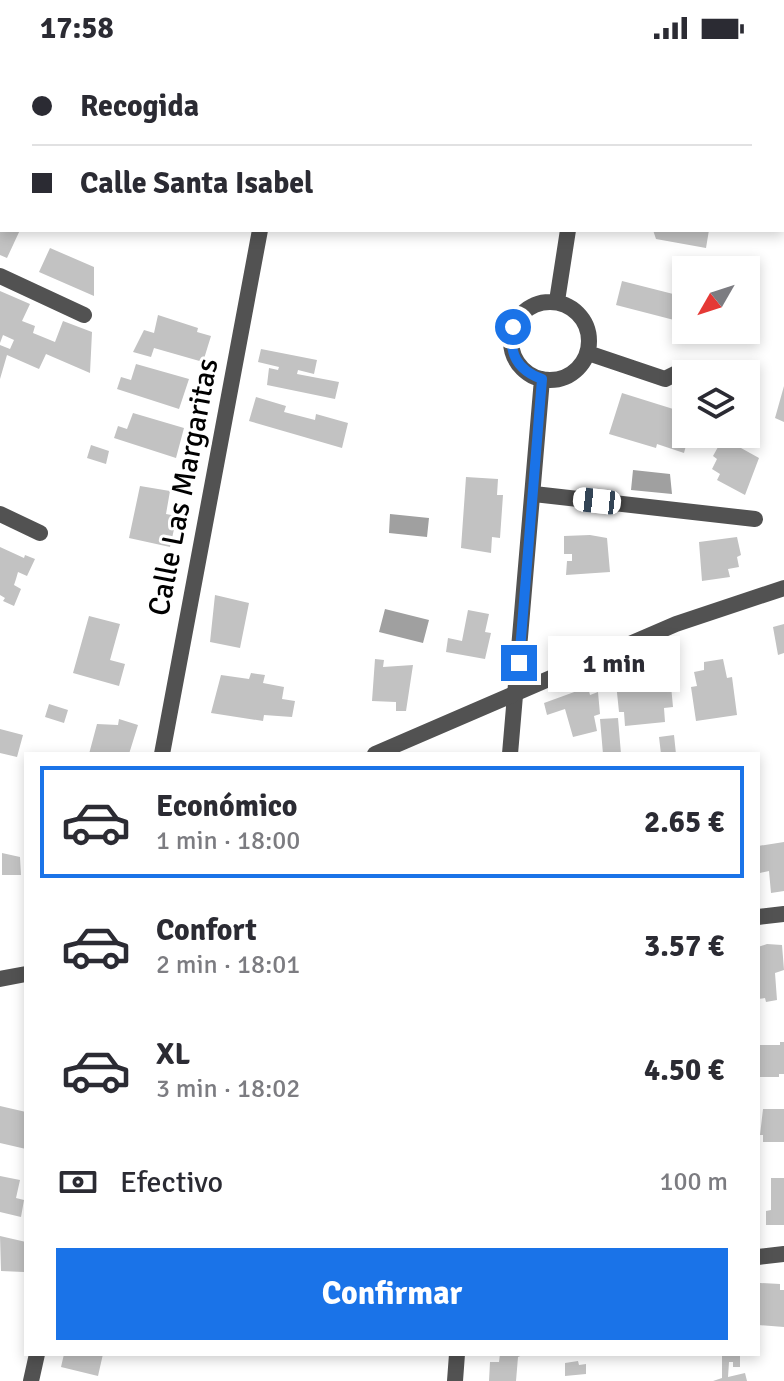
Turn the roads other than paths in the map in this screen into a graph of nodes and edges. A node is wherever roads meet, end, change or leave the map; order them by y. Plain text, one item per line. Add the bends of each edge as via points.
1 (260, 232) edge
2 (568, 232) edge
3 (0, 276) edge
4 (557, 301) junction
5 (84, 315) dead end
6 (588, 353) junction
7 (672, 376) edge
8 (542, 379) junction
9 (534, 494) junction
10 (0, 514) edge
11 (755, 519) dead end
12 (40, 533) dead end
13 (784, 588) edge
14 (516, 691) junction
15 (162, 752) edge
16 (379, 752) edge
17 (510, 752) edge
18 (784, 914) edge
19 (760, 917) edge
20 (24, 974) edge
21 (0, 979) edge
22 (784, 1254) edge
23 (760, 1257) edge
24 (37, 1356) edge
25 (457, 1356) edge
26 (31, 1381) edge
27 (455, 1381) edge

1 - 15 street, Calle Las Margaritas
2 - 4 street
3 - 5 street
4 - 6 street via 569,306 587,327
4 - 8 street via 530,306 513,327 513,354 519,365
6 - 7 street via 665,379
6 - 8 street via 565,378
8 - 9 street
9 - 11 street
9 - 14 street
10 - 12 street
13 - 14 street via 676,624
14 - 16 street
14 - 17 street
18 - 19 street
20 - 21 street
22 - 23 street
24 - 26 street
25 - 27 street

